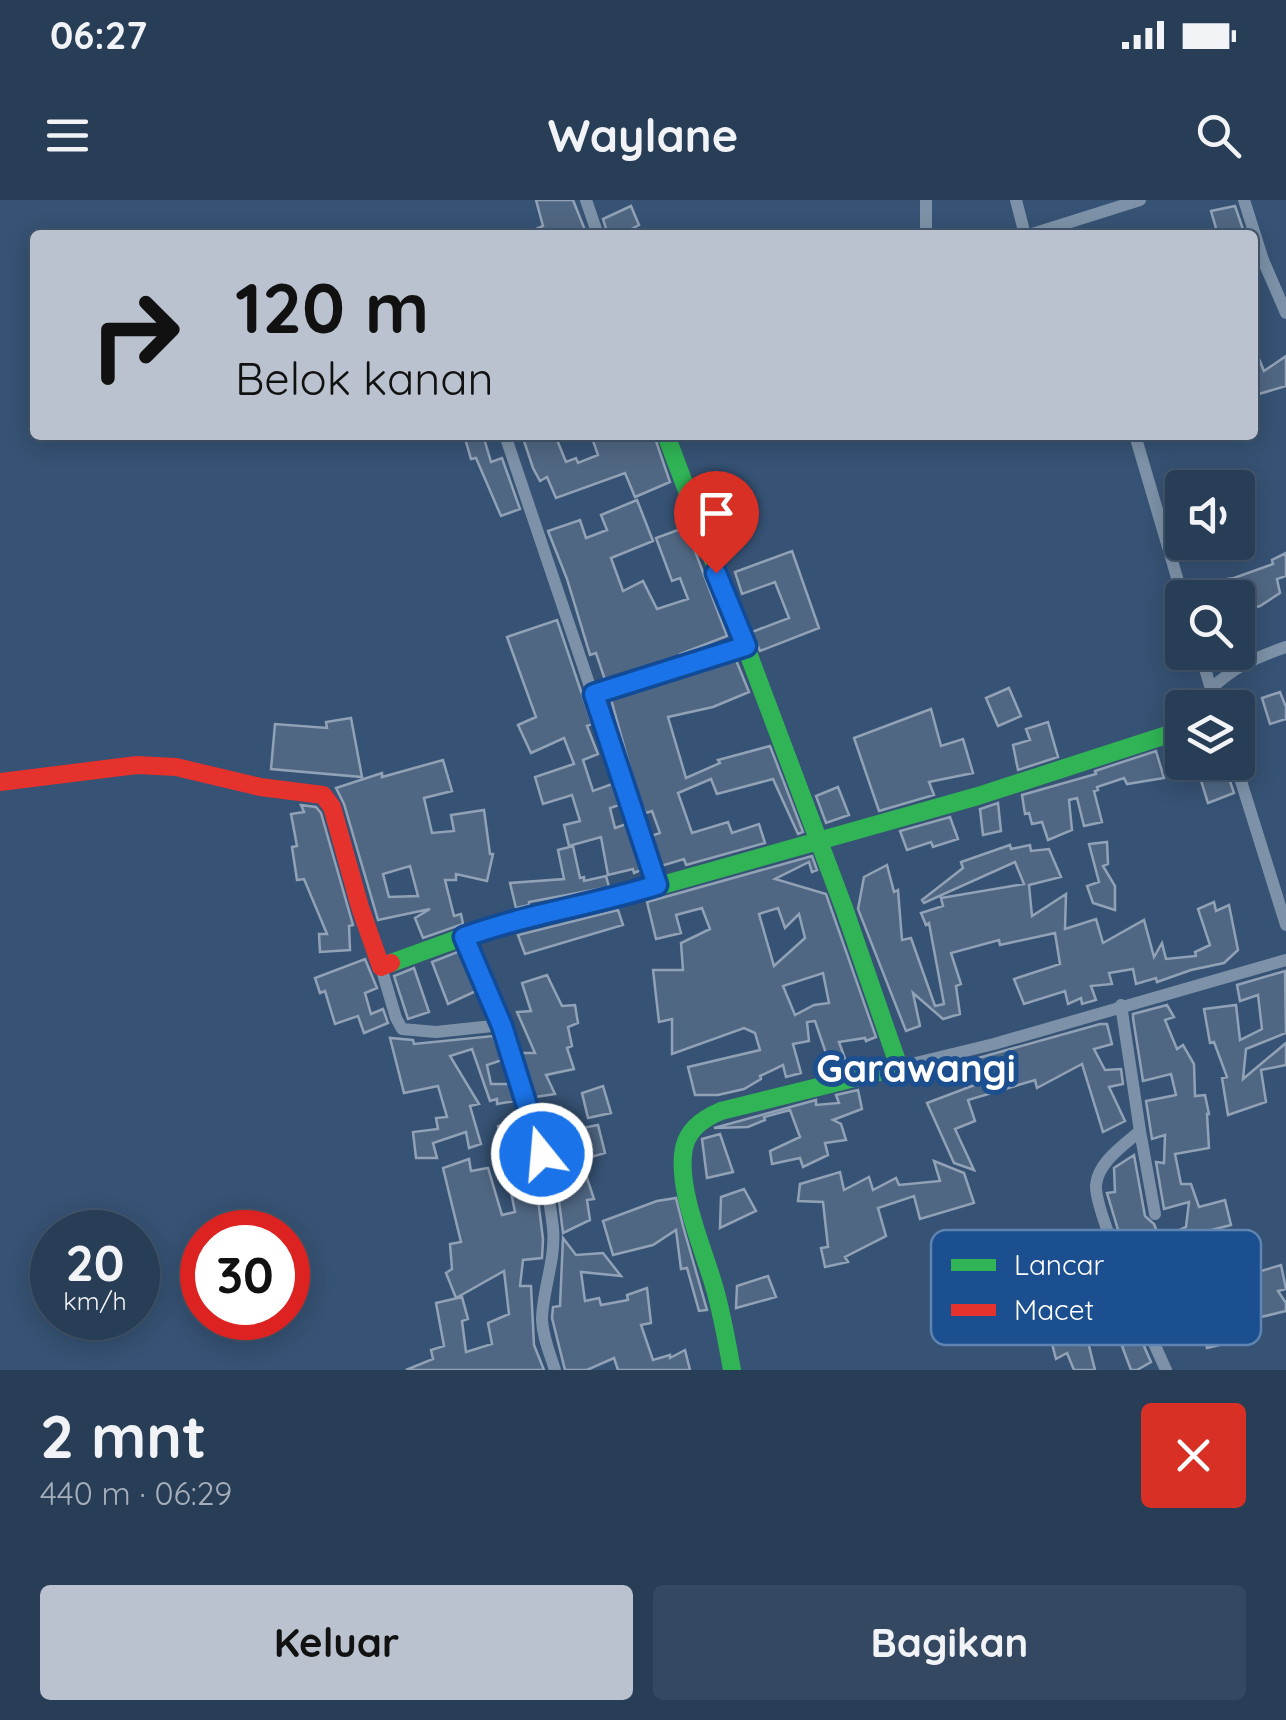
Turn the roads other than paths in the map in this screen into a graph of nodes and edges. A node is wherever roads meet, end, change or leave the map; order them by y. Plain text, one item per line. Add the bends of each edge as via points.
1 (586, 200) edge
2 (926, 200) edge
3 (1016, 200) edge
4 (1140, 200) edge
5 (1244, 200) edge
6 (1073, 228) edge
7 (596, 230) edge
8 (926, 230) edge
9 (1025, 230) edge
10 (1254, 230) edge
11 (1258, 244) edge
12 (1286, 313) edge
13 (507, 440) edge
14 (668, 440) edge
15 (1137, 440) edge
16 (1179, 580) edge
17 (746, 646) junction
18 (1286, 646) edge
19 (1205, 670) edge
20 (1211, 689) joint
21 (594, 694) junction
22 (1165, 736) edge
23 (1240, 780) edge
24 (0, 782) edge
25 (818, 839) junction
26 (657, 885) junction
27 (1286, 925) edge
28 (469, 935) junction
29 (1286, 960) edge
30 (381, 966) junction
31 (1121, 1005) junction
32 (502, 1026) junction
33 (899, 1067) junction
34 (1140, 1131) junction
35 (1155, 1214) dead end
36 (1109, 1230) edge
37 (1156, 1345) edge
38 (555, 1370) edge
39 (732, 1370) edge
40 (1166, 1370) edge

1 - 7 street
2 - 8 street
3 - 9 street
4 - 6 street
5 - 10 street
11 - 12 street
13 - 21 street
14 - 17 street
15 - 16 street
17 - 21 street
17 - 25 street
18 - 20 street via 1245,662
19 - 20 street
21 - 26 street
22 - 25 street
23 - 27 street
24 - 30 street via 176,766 323,795
25 - 26 street
25 - 33 street
26 - 28 street
28 - 30 street
28 - 32 street
29 - 31 street
30 - 32 street via 402,1029
31 - 33 street
31 - 34 street
32 - 38 street via 542,1154 554,1233 542,1316
33 - 39 street via 721,1111 688,1139 684,1176
34 - 35 street
34 - 36 street via 1101,1169 1096,1192
37 - 40 street

